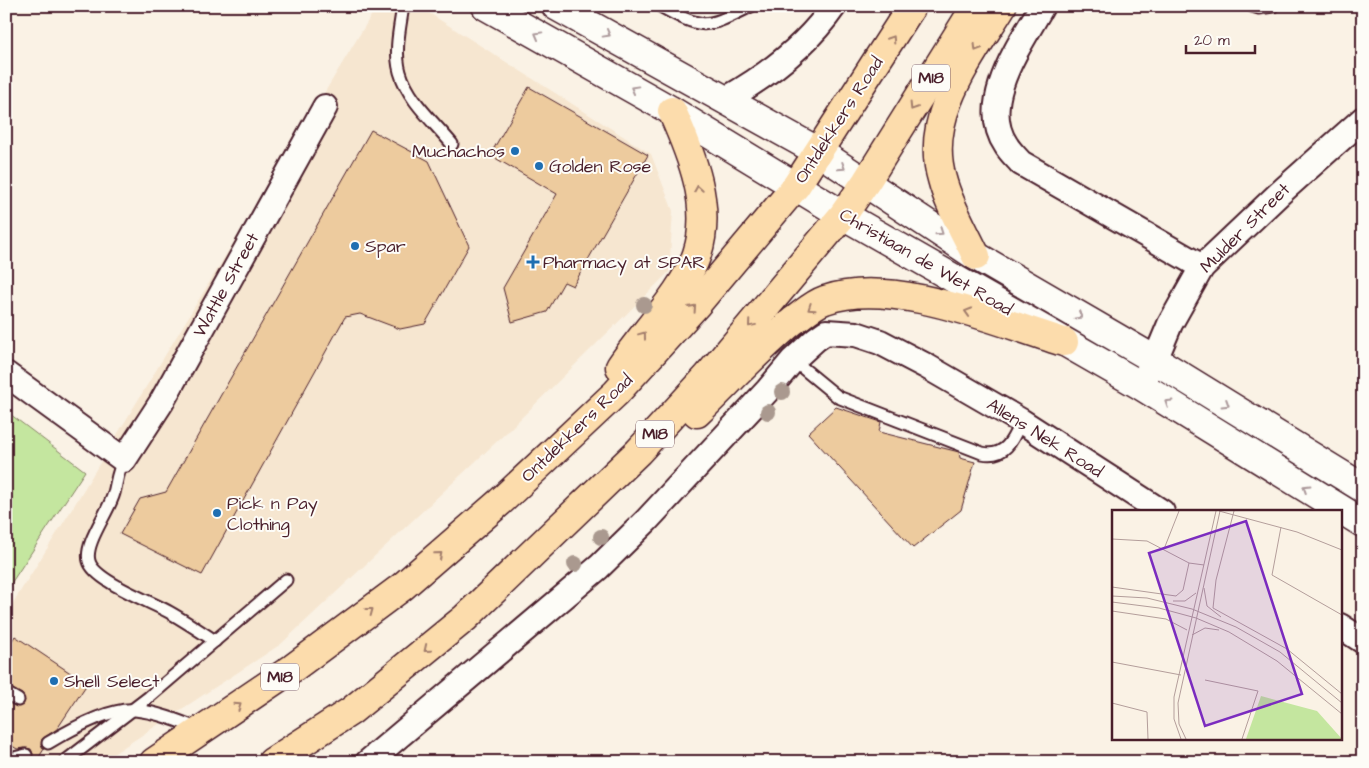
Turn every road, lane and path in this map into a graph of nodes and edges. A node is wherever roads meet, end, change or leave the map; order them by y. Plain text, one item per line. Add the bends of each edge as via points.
1 (403, 6) edge
2 (486, 6) edge
3 (556, 6) edge
4 (660, 6) edge
5 (751, 6) edge
6 (834, 6) edge
7 (912, 6) edge
8 (976, 6) edge
9 (1002, 6) edge
10 (1042, 6) edge
11 (1252, 6) edge
12 (1273, 6) edge
13 (726, 99) junction
14 (325, 107) dead end
15 (672, 111) junction
16 (1362, 121) edge
17 (452, 144) dead end
18 (818, 152) junction
19 (866, 182) junction
20 (796, 186) junction
21 (843, 215) junction
22 (976, 256) junction
23 (1202, 267) junction
24 (1064, 342) junction
25 (793, 360) junction
26 (1155, 360) junction
27 (6, 374) edge
28 (1140, 385) junction
29 (1021, 421) junction
30 (575, 432) junction
31 (124, 460) junction
32 (1363, 488) edge
33 (1159, 510) edge
34 (1342, 510) edge
35 (1342, 510) edge
36 (1363, 523) edge
37 (286, 580) dead end
38 (465, 618) junction
39 (1342, 627) edge
40 (215, 640) junction
41 (1363, 640) edge
42 (6, 693) edge
43 (18, 700) dead end
44 (134, 709) junction
45 (203, 731) junction
46 (48, 743) dead end
47 (26, 755) dead end
48 (6, 760) edge
49 (64, 762) edge
50 (154, 762) edge
51 (272, 762) edge
52 (368, 762) edge

1 - 17 lane via 398,43 399,71 408,92
15 -> 2 main road, Christiaan de Wet Road
3 -> 13 main road, Christiaan de Wet Road
4 - 5 lane via 701,25 714,23
6 - 13 street via 813,31 758,81
18 -> 7 main road, Ontdekkers Road / M18
8 -> 19 main road, M18
9 -> 22 main road via 958,79 940,128 938,147 941,178
10 - 23 street via 1007,68 999,91 999,128 1006,145 1021,163
11 - 12 lane
13 - 18 main road, Christiaan de Wet Road
14 - 31 street, Wattle Street via 161,403
15 - 20 main road, Christiaan de Wet Road
30 -> 15 main road via 686,277 697,254 702,228 698,183 692,156
16 - 23 street, Mulder Street
18 -> 19 main road, Christiaan de Wet Road
18 - 20 main road, Ontdekkers Road / M18
19 - 21 main road, M18
19 -> 22 main road, Christiaan de Wet Road
20 - 21 main road, Christiaan de Wet Road
30 -> 20 main road, Ontdekkers Road / M18 via 616,393 697,304
21 - 24 main road, Christiaan de Wet Road
21 -> 38 main road, M18 via 708,376 638,452
22 -> 26 main road, Christiaan de Wet Road
23 - 26 street, Mulder Street via 1170,324
24 - 28 main road, Christiaan de Wet Road
24 -> 38 main road via 928,300 885,292 850,294 824,300 773,338 625,488 545,562
25 - 29 street, Allens Nek Road via 826,332 856,334 880,342 926,366
25 - 29 lane via 838,397 992,456 1012,442
25 - 52 street via 652,514 599,566
26 - 28 street, Mulder Street
26 -> 32 main road, Christiaan de Wet Road
27 - 31 street
35 -> 28 main road, Christiaan de Wet Road
29 - 33 street, Allens Nek Road
45 -> 30 main road, Ontdekkers Road / M18 via 402,587
31 - 40 lane via 114,493 89,548 89,562 109,580
36 -> 34 main road, Christiaan de Wet Road
37 - 40 lane
38 -> 51 main road, M18 via 351,711
39 - 41 street
40 - 44 lane
42 - 43 lane
44 - 45 lane
44 - 46 lane via 64,729
44 - 49 lane
45 - 50 main road, Ontdekkers Road / M18
47 - 48 lane

